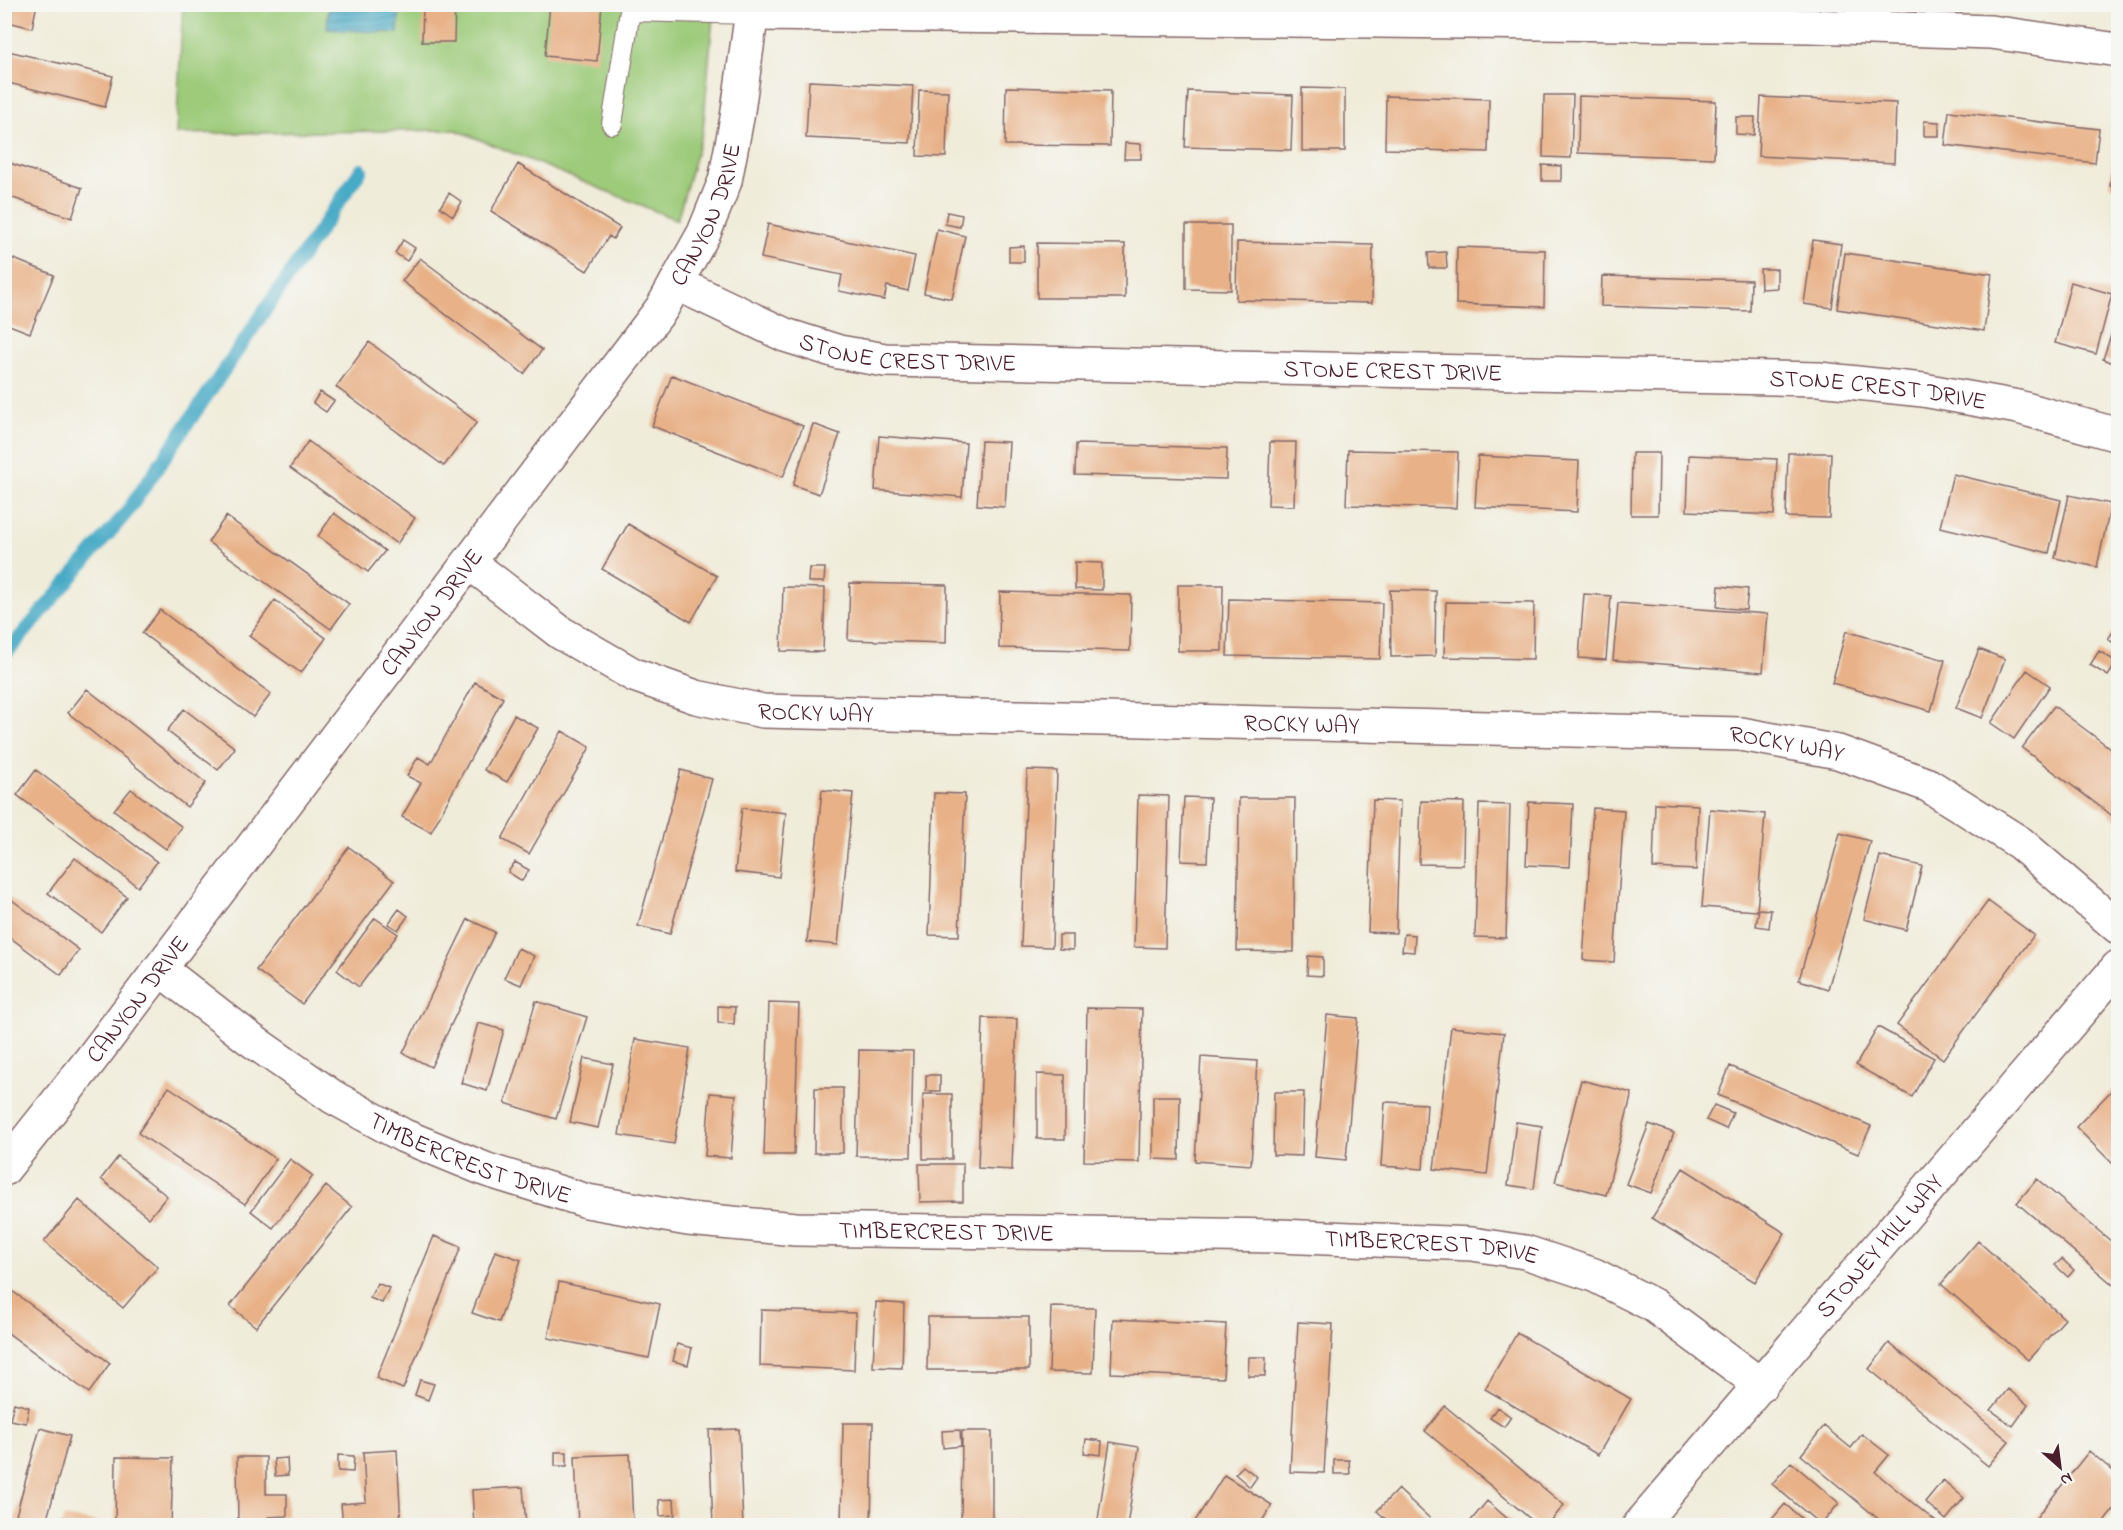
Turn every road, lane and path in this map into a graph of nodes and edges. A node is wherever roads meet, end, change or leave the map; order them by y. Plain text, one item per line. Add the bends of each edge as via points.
1 (630, 8) edge
2 (753, 9) edge
3 (2118, 50) edge
4 (612, 124) dead end
5 (676, 283) junction
6 (2118, 435) edge
7 (470, 563) junction
8 (2118, 927) edge
9 (2118, 967) edge
10 (160, 969) junction
11 (4, 1169) edge
12 (1761, 1385) junction
13 (1639, 1526) edge

1 - 2 lane
1 - 4 lane
2 - 3 street via 1810,26 1992,32
2 - 5 street, CANYON DRIVE via 725,181 704,233
5 - 6 street, STONE CREST DRIVE via 785,335 839,352 885,360 1820,379 1923,390 2018,408
5 - 7 street, CANYON DRIVE via 622,364
7 - 8 street, ROCKY WAY via 561,633 634,675 696,697 763,711 1741,734 1838,752 1928,785 2002,831
7 - 10 street, CANYON DRIVE
9 - 12 street, STONEY HILL WAY
10 - 11 street, CANYON DRIVE
10 - 12 street, TIMBERCREST DRIVE via 333,1097 404,1136 487,1170 587,1201 688,1220 796,1229 1279,1236 1472,1244 1525,1252 1594,1275 1653,1305
12 - 13 street, STONEY HILL WAY

